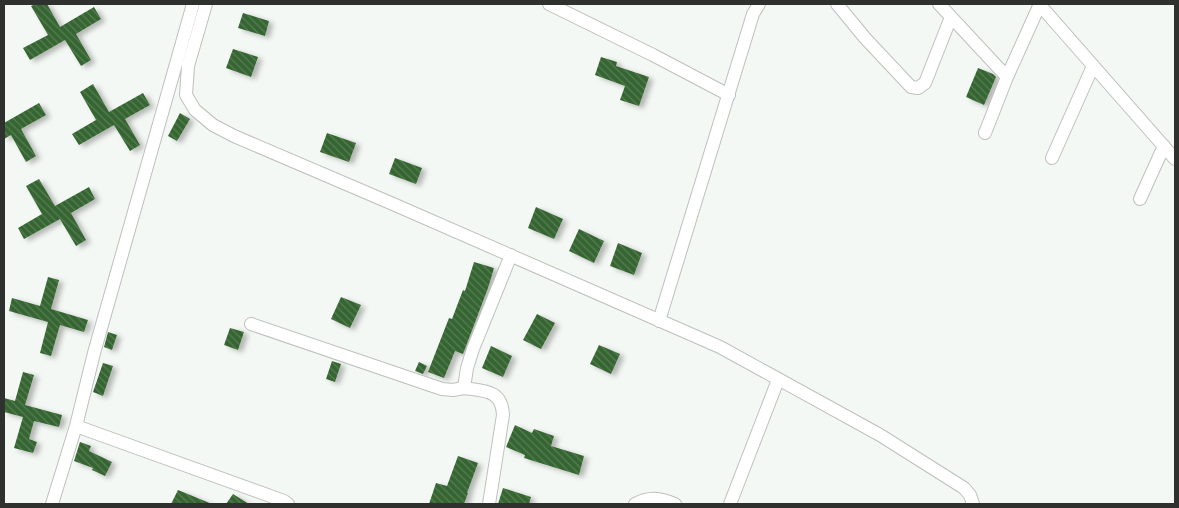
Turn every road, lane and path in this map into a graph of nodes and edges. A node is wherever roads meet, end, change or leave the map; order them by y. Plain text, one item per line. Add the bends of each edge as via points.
1 (193, 4) edge
2 (206, 4) edge
3 (549, 4) edge
4 (759, 4) edge
5 (837, 4) edge
6 (939, 4) edge
7 (1039, 4) edge
8 (951, 17) junction
9 (1093, 66) junction
10 (1007, 77) junction
11 (729, 95) junction
12 (985, 133) dead end
13 (1164, 146) junction
14 (1052, 158) dead end
15 (1175, 159) edge
16 (1140, 199) dead end
17 (511, 256) junction
18 (659, 321) junction
19 (251, 324) dead end
20 (778, 380) junction
21 (464, 388) junction
22 (76, 426) junction
23 (52, 504) edge
24 (288, 504) edge
25 (489, 504) edge
26 (635, 504) edge
27 (675, 504) edge
28 (730, 504) edge
29 (973, 504) edge

1 - 22 street
2 - 17 street via 188,66 186,95 195,110 213,125
3 - 11 street
4 - 11 street via 753,14
5 - 8 street via 904,80 911,87 918,88 925,83
6 - 8 street
7 - 9 street
7 - 10 street
8 - 10 street
9 - 13 street
9 - 14 street
10 - 12 street
11 - 18 street
13 - 15 street
13 - 16 street
17 - 18 street
17 - 21 street via 473,348
18 - 20 street via 720,347
19 - 21 street via 442,389
20 - 28 street
20 - 29 street via 880,435 964,488
21 - 25 street via 497,396 503,405
22 - 23 street
22 - 24 street
26 - 27 street via 650,498

